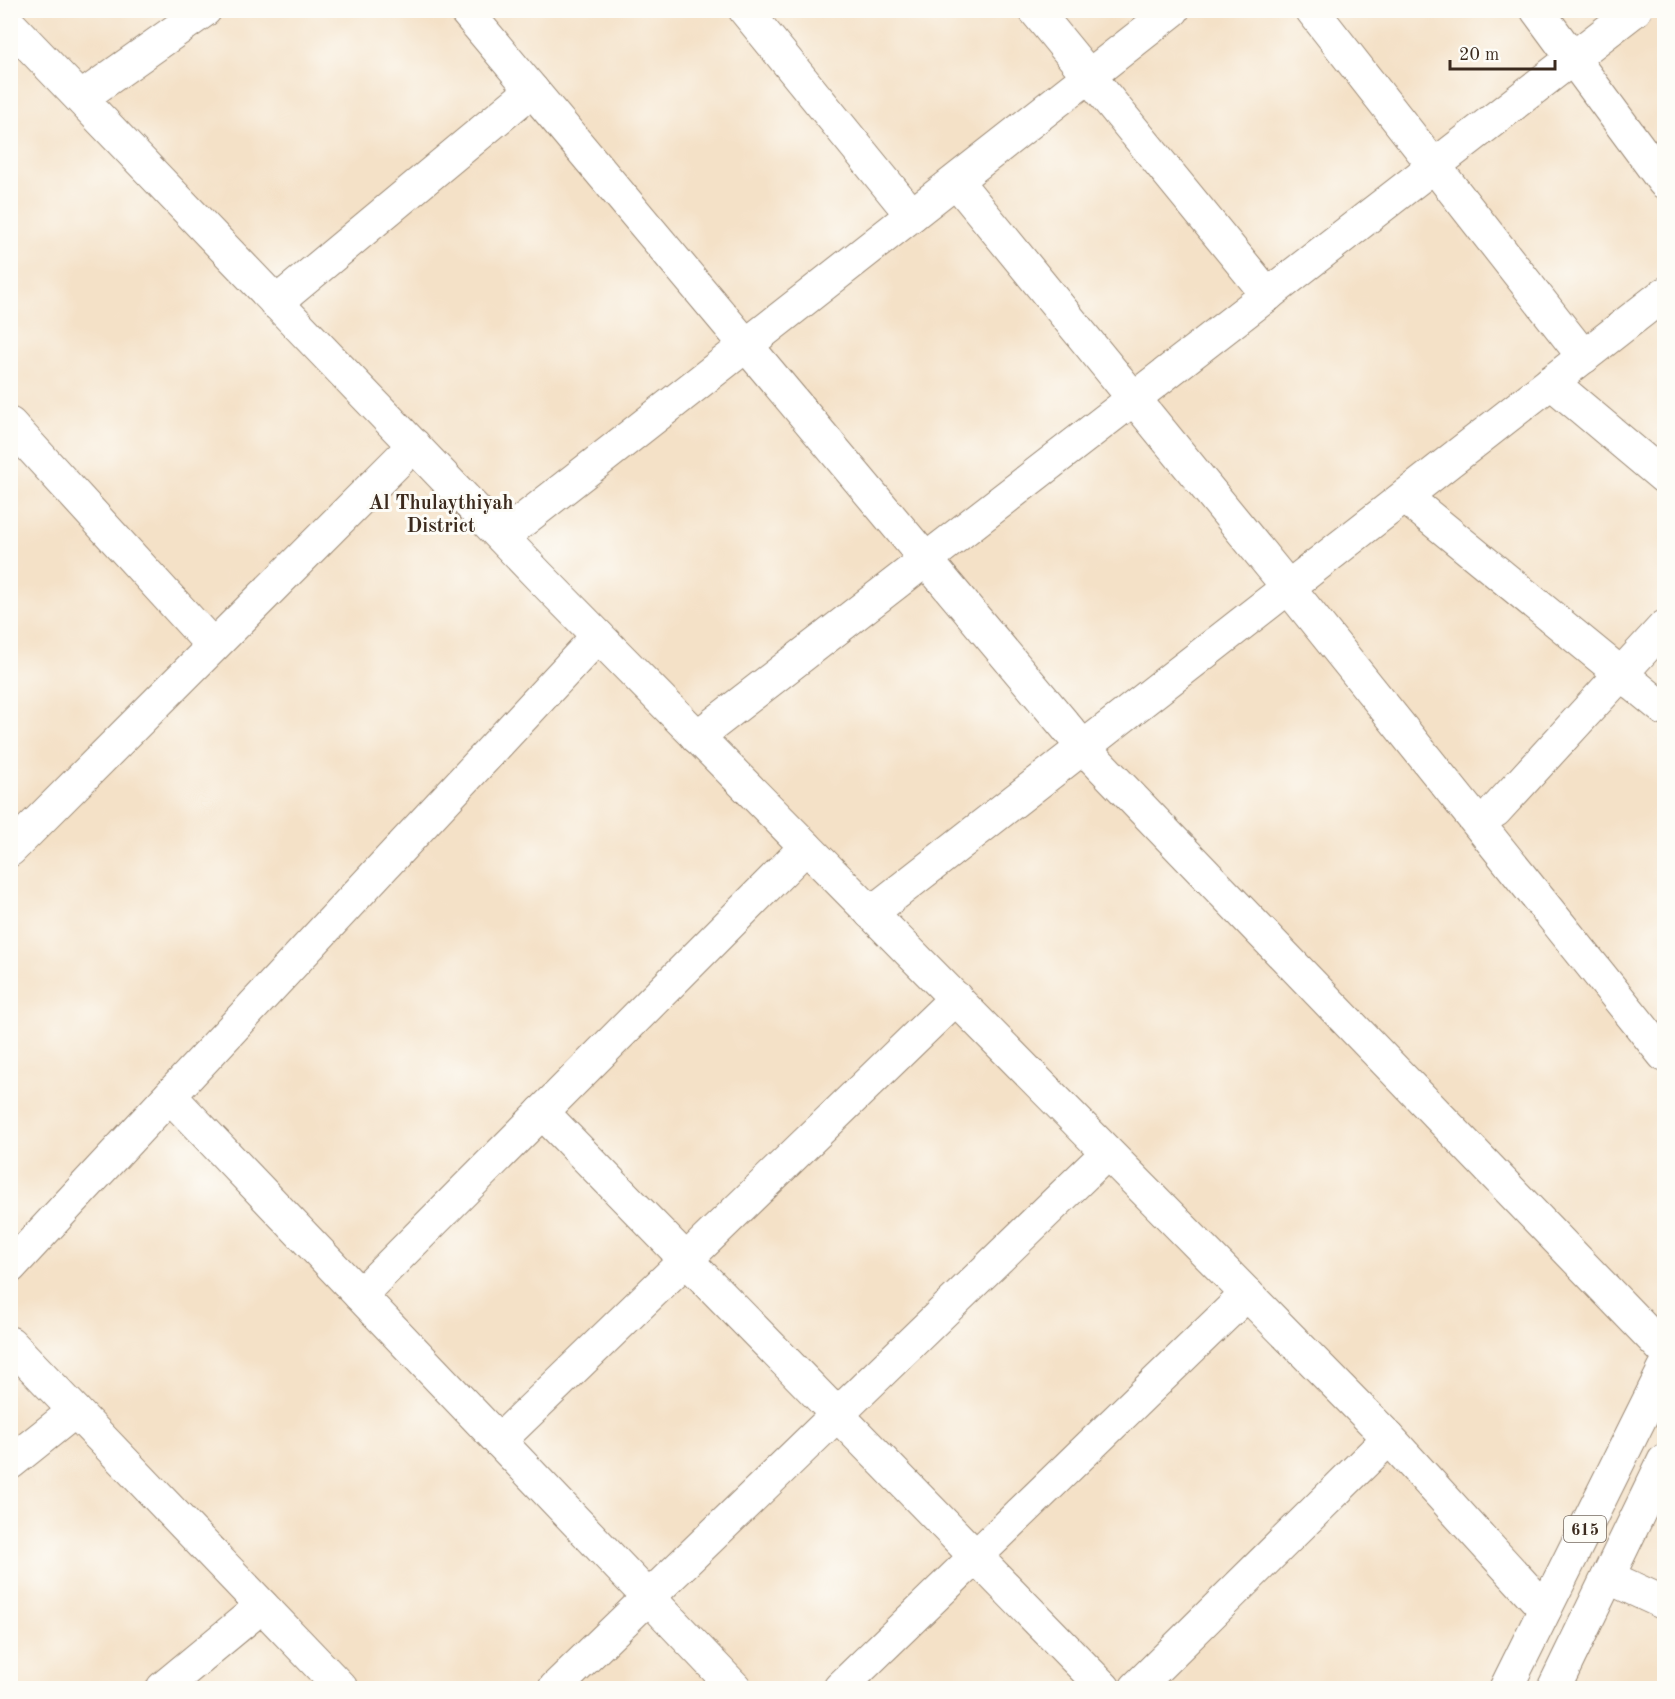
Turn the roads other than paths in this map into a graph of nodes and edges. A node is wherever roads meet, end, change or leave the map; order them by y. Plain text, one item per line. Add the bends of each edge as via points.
1 (205, 10) edge
2 (465, 10) edge
3 (745, 10) edge
4 (1035, 10) edge
5 (1173, 10) edge
6 (1312, 10) edge
7 (1537, 10) edge
8 (1635, 10) edge
9 (10, 25) edge
10 (1573, 58) junction
11 (1089, 77) junction
12 (532, 90) junction
13 (81, 98) junction
14 (1434, 166) junction
15 (956, 180) junction
16 (1665, 182) edge
17 (912, 215) junction
18 (1665, 294) edge
19 (1268, 295) junction
20 (276, 303) junction
21 (746, 345) junction
22 (1584, 357) junction
23 (1551, 382) junction
24 (1134, 399) junction
25 (10, 424) edge
26 (414, 445) junction
27 (1665, 477) edge
28 (1405, 497) junction
29 (502, 537) junction
30 (926, 560) junction
31 (1288, 587) junction
32 (1665, 627) edge
33 (598, 636) junction
34 (213, 646) junction
35 (1621, 673) junction
36 (1665, 709) edge
37 (698, 737) junction
38 (1083, 747) junction
39 (1495, 811) dead end
40 (14, 840) edge
41 (806, 847) junction
42 (871, 913) junction
43 (956, 998) junction
44 (1665, 1055) edge
45 (170, 1096) junction
46 (542, 1112) junction
47 (1107, 1153) junction
48 (686, 1260) junction
49 (10, 1267) edge
50 (1247, 1294) junction
51 (360, 1295) junction
52 (10, 1343) edge
53 (1665, 1350) edge
54 (1665, 1370) edge
55 (75, 1411) junction
56 (837, 1415) junction
57 (1389, 1438) junction
58 (499, 1441) junction
59 (1665, 1461) edge
60 (10, 1463) edge
61 (975, 1557) junction
62 (1608, 1577) junction
63 (649, 1597) junction
64 (1665, 1603) edge
65 (262, 1606) junction
66 (1545, 1609) junction
67 (163, 1689) edge
68 (341, 1689) edge
69 (555, 1689) edge
70 (735, 1689) edge
71 (840, 1689) edge
72 (1104, 1689) edge
73 (1136, 1689) edge
74 (1506, 1689) edge
75 (1554, 1689) edge

1 - 13 main road
2 - 12 main road
3 - 17 main road
4 - 11 main road
5 - 11 main road
6 - 14 main road
7 - 10 main road
8 - 10 main road
9 - 13 main road
10 - 14 main road
10 - 16 main road
11 - 15 main road
11 - 19 main road
12 - 20 main road
12 - 21 main road
13 - 20 main road
14 - 19 main road
14 - 22 main road
15 - 17 main road
15 - 24 main road
17 - 21 main road
18 - 22 main road
19 - 24 main road
20 - 26 main road
21 - 29 main road
21 - 30 main road
22 - 23 main road
23 - 27 main road
23 - 28 main road
24 - 30 main road
24 - 31 main road
25 - 34 main road
26 - 29 main road
26 - 34 main road
28 - 31 main road
28 - 35 main road
29 - 33 main road
30 - 37 main road
30 - 38 main road
31 - 38 main road
31 - 44 main road
32 - 35 main road
33 - 37 main road
33 - 45 main road
34 - 40 main road
35 - 36 main road
35 - 39 main road
37 - 41 main road
38 - 42 main road
38 - 53 main road
41 - 42 main road
41 - 46 main road
42 - 43 main road
43 - 47 main road
43 - 48 main road
45 - 49 main road
45 - 51 main road
46 - 48 main road
46 - 51 main road
47 - 50 main road
47 - 56 main road
48 - 56 main road
48 - 58 main road
50 - 57 main road
50 - 61 main road
51 - 58 main road
52 - 55 main road
54 - 66 main road, 615
55 - 60 main road
55 - 65 main road
56 - 61 main road
56 - 63 main road
57 - 66 main road
57 - 73 main road
58 - 63 main road
59 - 62 main road, 615
61 - 71 main road
61 - 72 main road
62 - 64 main road
62 - 75 main road, 615
63 - 69 main road
63 - 70 main road
65 - 67 main road
65 - 68 main road
66 - 74 main road, 615

